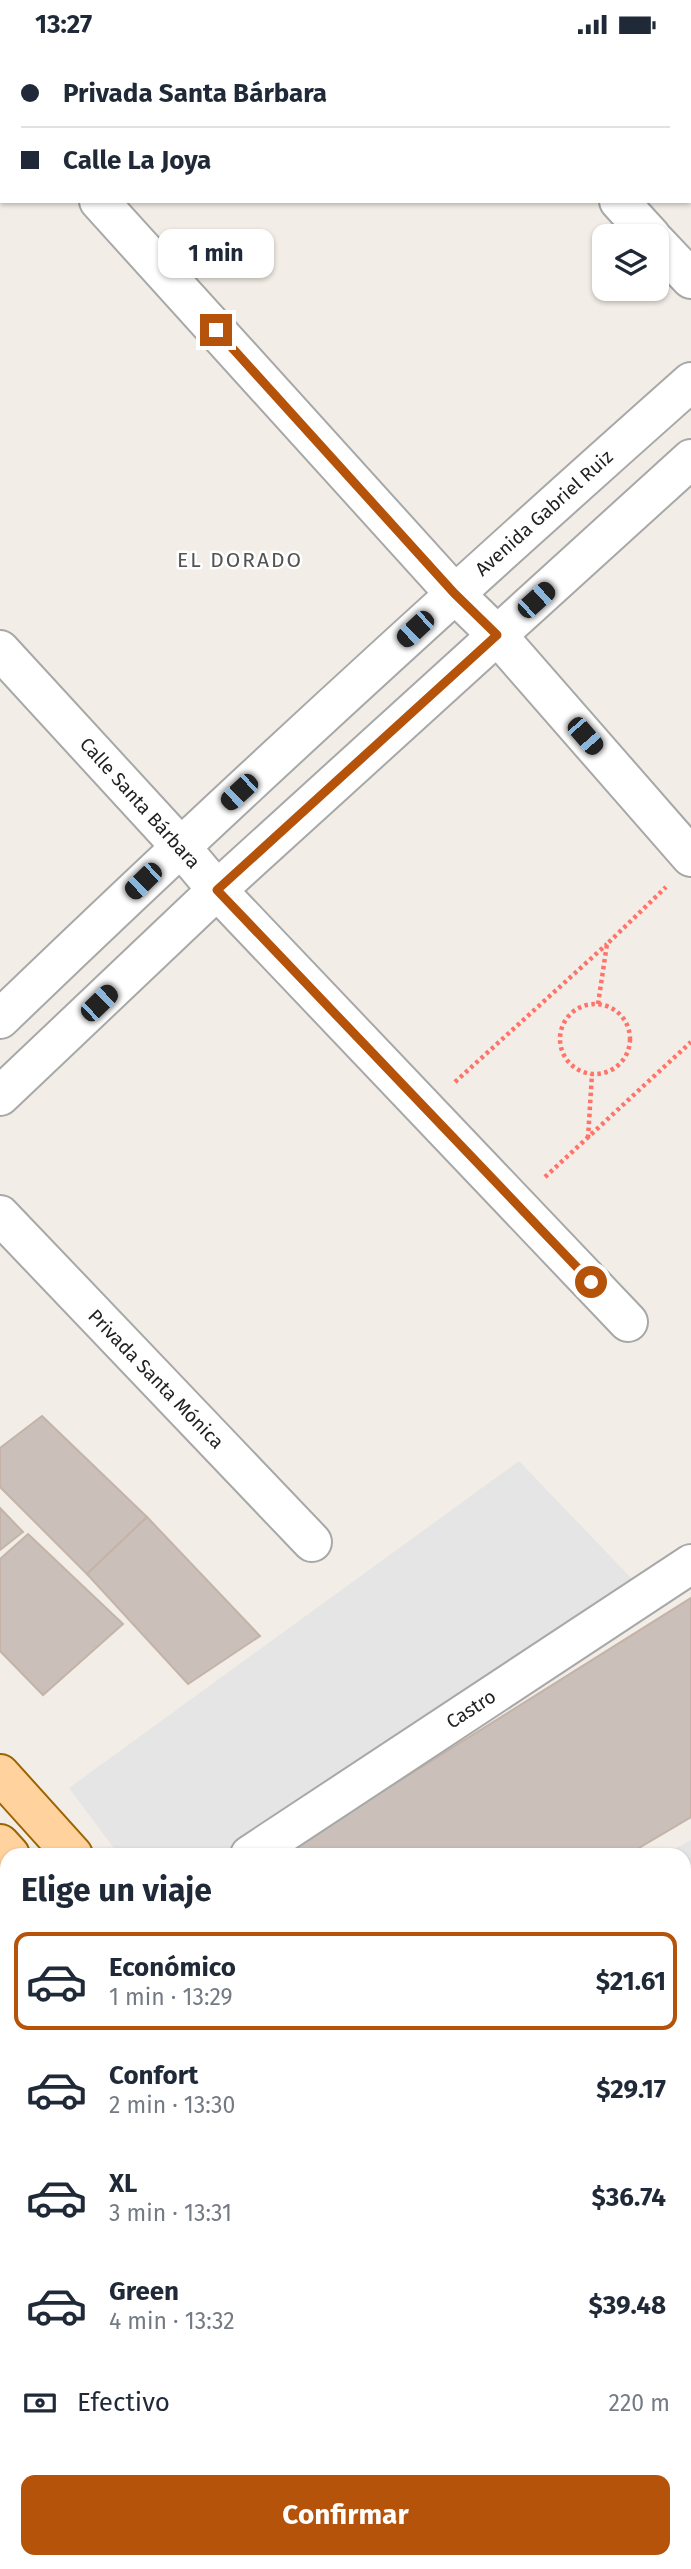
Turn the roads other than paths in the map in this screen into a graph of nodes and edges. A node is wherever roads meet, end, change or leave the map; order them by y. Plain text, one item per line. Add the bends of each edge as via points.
1 (101, 203) edge
2 (621, 203) edge
3 (640, 224) edge
4 (669, 255) edge
5 (691, 279) edge
6 (691, 381) edge
7 (691, 459) edge
8 (454, 593) junction
9 (497, 635) junction
10 (0, 650) edge
11 (180, 846) junction
12 (682, 869) edge
13 (217, 890) junction
14 (0, 1019) edge
15 (0, 1096) edge
16 (0, 1215) edge
17 (628, 1322) dead end
18 (312, 1542) dead end
19 (691, 1564) edge
20 (0, 1774) edge
21 (67, 1848) edge
22 (261, 1848) edge

1 - 8 street
2 - 3 street
4 - 5 street
6 - 8 street, Avenida Gabriel Ruiz
7 - 9 street
8 - 9 street
8 - 11 street, Avenida Gabriel Ruiz
9 - 12 street
9 - 13 street
10 - 11 street, Calle Santa Bárbara
11 - 13 street, Calle Santa Bárbara
11 - 14 street, Avenida Gabriel Ruiz
13 - 15 street
13 - 17 street, Calle Santa Bárbara
16 - 18 street, Privada Santa Mónica
19 - 22 street, Castro
20 - 21 main road

